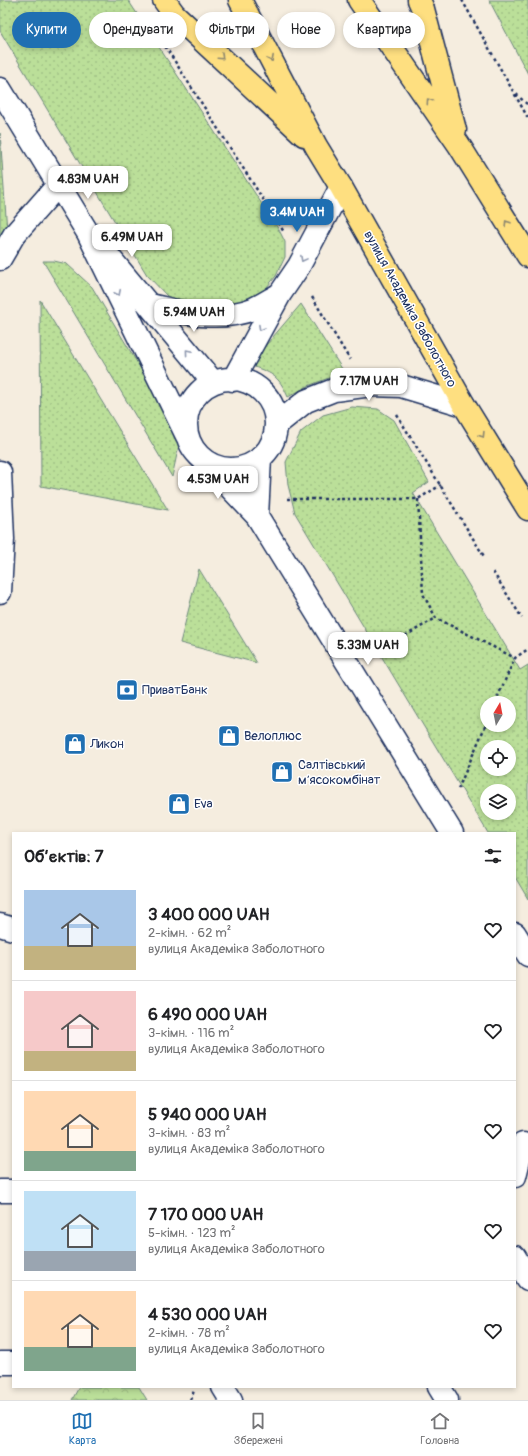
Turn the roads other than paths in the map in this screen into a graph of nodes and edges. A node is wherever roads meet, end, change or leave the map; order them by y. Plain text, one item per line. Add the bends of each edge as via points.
1 (164, 0) edge
2 (240, 0) edge
3 (359, 0) edge
4 (419, 0) edge
5 (0, 89) edge
6 (459, 145) junction
7 (316, 146) junction
8 (58, 185) junction
9 (341, 187) junction
10 (88, 233) junction
11 (528, 256) edge
12 (0, 259) edge
13 (280, 294) junction
14 (150, 305) junction
15 (223, 381) junction
16 (464, 406) junction
17 (276, 425) junction
18 (187, 436) junction
19 (260, 458) junction
20 (204, 460) junction
21 (0, 472) edge
22 (528, 509) edge
23 (257, 516) junction
24 (1, 540) edge
25 (0, 592) edge
26 (448, 827) edge
27 (0, 925) edge
28 (12, 929) edge
29 (516, 936) edge
30 (528, 955) edge
31 (522, 1143) edge
32 (516, 1171) edge
33 (0, 1191) edge
34 (12, 1191) edge
35 (516, 1259) edge
36 (528, 1279) edge
37 (0, 1363) edge
38 (12, 1363) edge
39 (224, 1388) edge
40 (440, 1388) edge
41 (231, 1400) edge
42 (447, 1400) edge

1 -> 7 highway via 174,14
2 -> 7 highway, вулиця Академіка Заболотного
6 -> 3 highway
4 - 6 highway
5 - 8 street
11 -> 6 highway
7 - 9 highway, вулиця Академіка Заболотного
8 - 10 street
8 - 12 street via 14,235
9 -> 13 street via 299,266
9 - 16 highway, вулиця Академіка Заболотного
10 - 14 street
10 -> 18 street
13 - 14 street via 253,309 229,315 195,315
13 -> 15 street
15 -> 14 street
15 - 17 street via 241,380 254,385 270,402 275,413
15 - 18 street via 202,389 194,399 188,410
16 - 17 street via 401,386 371,385 334,390 306,401
16 -> 22 highway, вулиця Академіка Заболотного
17 - 19 street via 270,448
18 - 20 street via 194,450
19 - 20 street via 247,466 232,469 217,467
19 - 23 street
20 - 23 street
21 - 24 street
23 - 26 street
24 - 25 street
27 - 28 street
29 - 30 street
31 - 32 street
33 - 34 street
35 - 36 street
37 - 38 street
39 - 41 street
40 - 42 street

